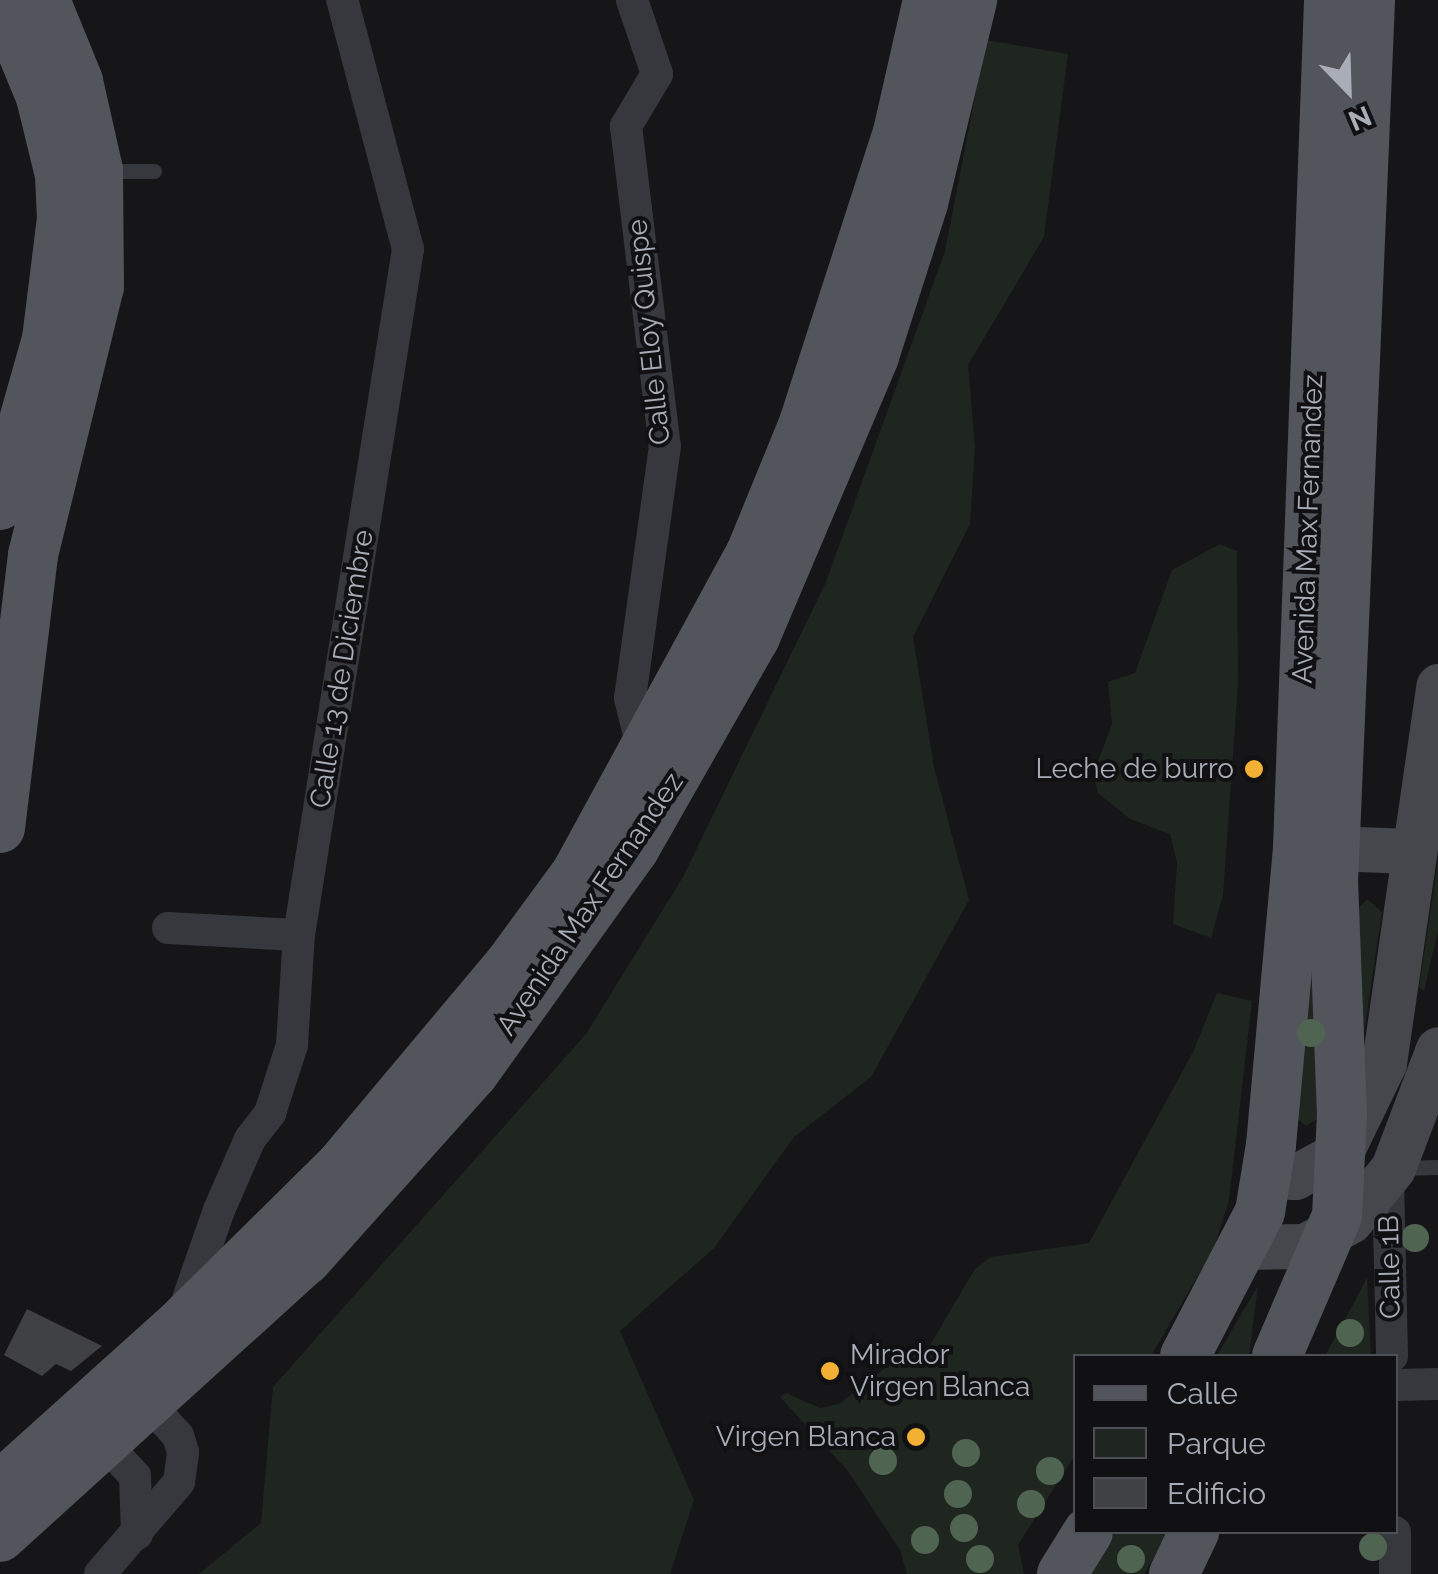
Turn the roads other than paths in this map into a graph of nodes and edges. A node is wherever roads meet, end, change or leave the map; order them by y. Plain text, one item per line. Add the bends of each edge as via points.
1 (1, 0) edge
2 (44, 0) edge
3 (342, 0) edge
4 (632, 0) edge
5 (928, 0) edge
6 (972, 0) edge
7 (1329, 0) edge
8 (1370, 0) edge
9 (154, 171) dead end
10 (79, 172) junction
11 (0, 505) edge
12 (9, 662) edge
13 (1438, 686) edge
14 (665, 762) junction
15 (0, 828) edge
16 (1317, 847) junction
17 (1413, 850) junction
18 (168, 928) dead end
19 (299, 935) junction
20 (1438, 1050) edge
21 (1341, 1152) junction
22 (1438, 1168) edge
23 (1391, 1173) junction
24 (1267, 1176) junction
25 (1328, 1238) junction
26 (1245, 1247) junction
27 (180, 1325) junction
28 (1186, 1354) edge
29 (1278, 1354) edge
30 (1392, 1354) edge
31 (1438, 1384) edge
32 (1398, 1385) edge
33 (137, 1391) junction
34 (92, 1430) junction
35 (5, 1509) edge
36 (137, 1534) junction
37 (1087, 1534) edge
38 (1193, 1534) edge
39 (1395, 1534) edge
40 (100, 1574) edge
41 (1062, 1574) edge
42 (1174, 1574) edge
43 (1395, 1574) edge

1 - 10 main road
2 - 10 main road via 78,81
3 - 19 street, Calle 13 de Diciembre via 408,249
4 - 14 street, Calle Eloy Quispe via 657,74 626,126 665,446 630,698 631,718
5 - 14 main road, Avenida Max Fernandez via 898,132 804,423
6 - 14 main road, Avenida Max Fernandez via 923,203 874,356 755,637
7 - 16 main road, Avenida Max Fernandez
8 - 16 main road, Avenida Max Fernandez
9 - 10 lane
10 - 11 main road via 62,219 47,339
10 - 12 main road via 98,287
12 - 15 main road
13 - 17 main road
14 - 27 main road, Avenida Max Fernandez via 412,1084 328,1179
14 - 33 main road, Avenida Max Fernandez via 624,865 473,1074 306,1260
16 - 17 main road
16 - 21 main road, Avenida Max Fernandez
16 - 24 main road, Avenida Max Fernandez
17 - 21 main road via 1384,1063
18 - 19 street
19 - 27 street, Calle 13 de Diciembre via 299,990 286,1062 270,1113 218,1210
20 - 23 main road
21 - 24 main road via 1295,1177
21 - 25 main road, Avenida Max Fernandez via 1338,1216
22 - 23 lane
23 - 25 main road
23 - 30 street, Calle 1B
24 - 26 main road, Avenida Max Fernandez
25 - 26 main road via 1304,1246
25 - 29 main road, Avenida Max Fernandez
26 - 28 main road, Avenida Max Fernandez
27 - 33 main road, Avenida Max Fernandez
31 - 32 street
33 - 34 main road, Avenida Max Fernandez
33 - 36 street via 183,1452 178,1482
34 - 35 main road, Avenida Max Fernandez
34 - 36 street via 135,1476
36 - 40 street
37 - 41 main road
38 - 42 main road
39 - 43 street

